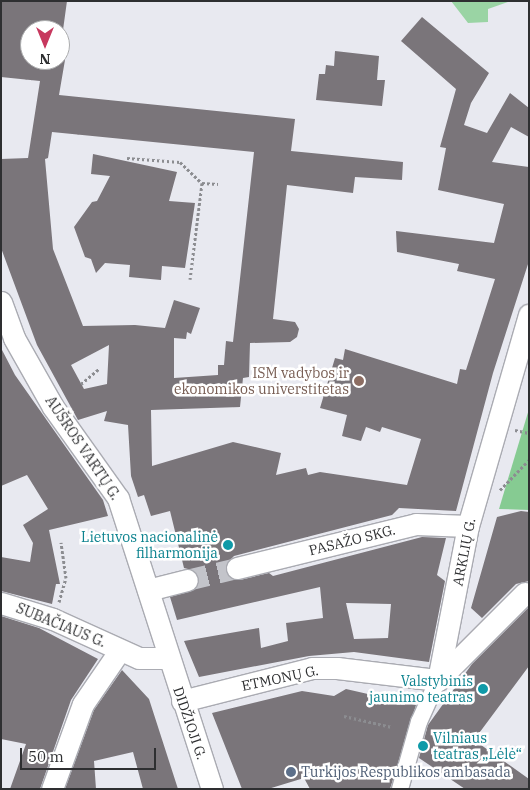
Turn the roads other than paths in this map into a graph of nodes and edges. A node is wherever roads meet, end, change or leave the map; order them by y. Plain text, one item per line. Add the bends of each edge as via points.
1 (1, 302) edge
2 (529, 315) edge
3 (468, 526) junction
4 (237, 568) tunnel mouth
5 (187, 580) tunnel mouth
6 (148, 590) junction
7 (525, 593) dead end
8 (1, 602) edge
9 (120, 650) junction
10 (169, 658) junction
11 (438, 680) junction
12 (182, 701) junction
13 (52, 789) edge
14 (212, 789) edge
15 (400, 789) edge

1 - 6 street, AUŠROS VARTŲ G. via 14,338 53,407 118,498
2 - 3 street, ARKLIŲ G.
3 - 4 street, PASAŽO SKG. via 416,524
3 - 11 street, ARKLIŲ G.
5 - 6 street
6 - 10 street, AUŠROS VARTŲ G.
7 - 11 street
8 - 9 street, SUBAČIAUS G. via 53,619
9 - 10 street, SUBAČIAUS G. via 139,658
9 - 13 street via 83,704
10 - 12 street, DIDŽIOJI G.
11 - 12 street, ETMONŲ G. via 312,668
11 - 15 street, ARKLIŲ G. via 419,722
12 - 14 street, DIDŽIOJI G.

